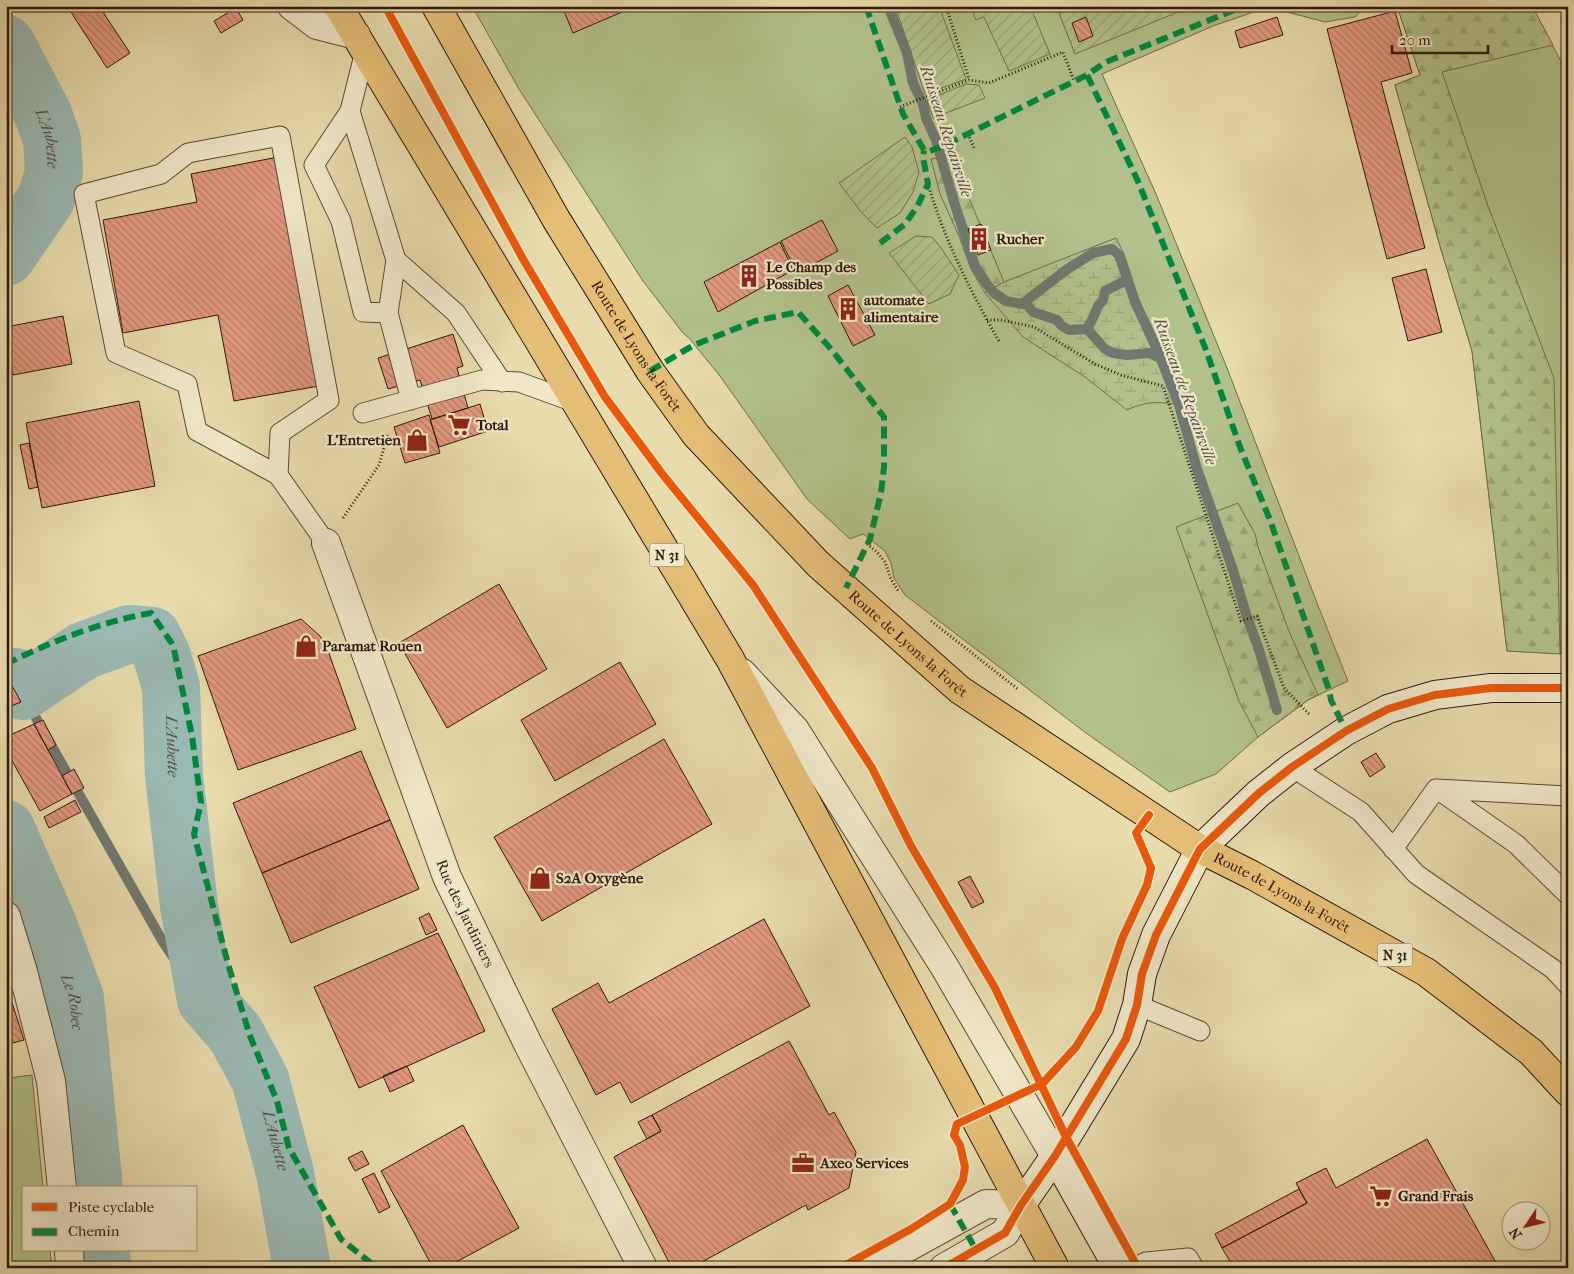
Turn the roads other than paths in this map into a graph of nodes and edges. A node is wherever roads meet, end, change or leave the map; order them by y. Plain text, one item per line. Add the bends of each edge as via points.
1 (292, 6) edge
2 (338, 6) edge
3 (436, 6) edge
4 (360, 43) junction
5 (350, 111) junction
6 (396, 260) junction
7 (388, 313) junction
8 (502, 382) junction
9 (411, 400) junction
10 (577, 403) junction
11 (363, 413) dead end
12 (278, 475) junction
13 (326, 543) joint
14 (730, 659) junction
15 (1568, 688) edge
16 (1292, 767) junction
17 (1436, 789) junction
18 (1568, 796) edge
19 (1200, 849) junction
20 (1394, 849) junction
21 (1568, 895) edge
22 (6, 916) edge
23 (1568, 985) edge
24 (1137, 1005) junction
25 (1200, 1031) dead end
26 (1568, 1092) edge
27 (1055, 1156) junction
28 (62, 1186) edge
29 (1021, 1205) junction
30 (69, 1252) edge
31 (70, 1268) edge
32 (643, 1268) edge
33 (870, 1268) edge
34 (944, 1268) edge
35 (1055, 1268) edge
36 (1118, 1268) edge
37 (1134, 1268) edge
38 (1194, 1268) edge

1 - 4 street via 317,25
2 - 4 main road, N 31
3 - 19 main road, Route de Lyons-la-Forêt / N 31 via 556,219 650,371 696,435 818,564 960,690
4 - 5 lane
4 - 10 main road, N 31
5 - 6 lane
5 - 7 lane via 314,165 341,221 363,312
6 - 7 lane
6 - 8 lane via 456,312
7 - 9 lane
8 - 9 lane via 482,380
8 - 10 lane via 519,382
9 - 11 lane
10 - 14 main road, N 31
12 - 12 lane via 280,433 329,400 280,136 188,153 161,174 84,194 116,353 187,384 197,431
12 - 13 lane
13 - 32 street, Rue des Jardiniers via 447,878
14 - 27 street via 795,730 944,966
14 - 29 main road, N 31
15 - 16 street via 1491,688 1435,695 1388,709 1346,731
16 - 19 street via 1259,793
16 - 20 lane via 1361,812
17 - 18 lane
17 - 20 lane
17 - 21 lane via 1516,844
19 - 24 street via 1156,936 1142,974
19 - 26 main road, Route de Lyons-la-Forêt / N 31 via 1426,972 1531,1052
20 - 23 lane via 1416,874 1553,970
22 - 28 street via 51,1080
24 - 25 lane
24 - 27 street via 1126,1039
27 - 29 street
27 - 36 street
29 - 33 street via 986,1204
29 - 34 street via 1005,1234
29 - 35 main road, N 31
30 - 31 street
37 - 38 lane via 1146,1262 1188,1258

